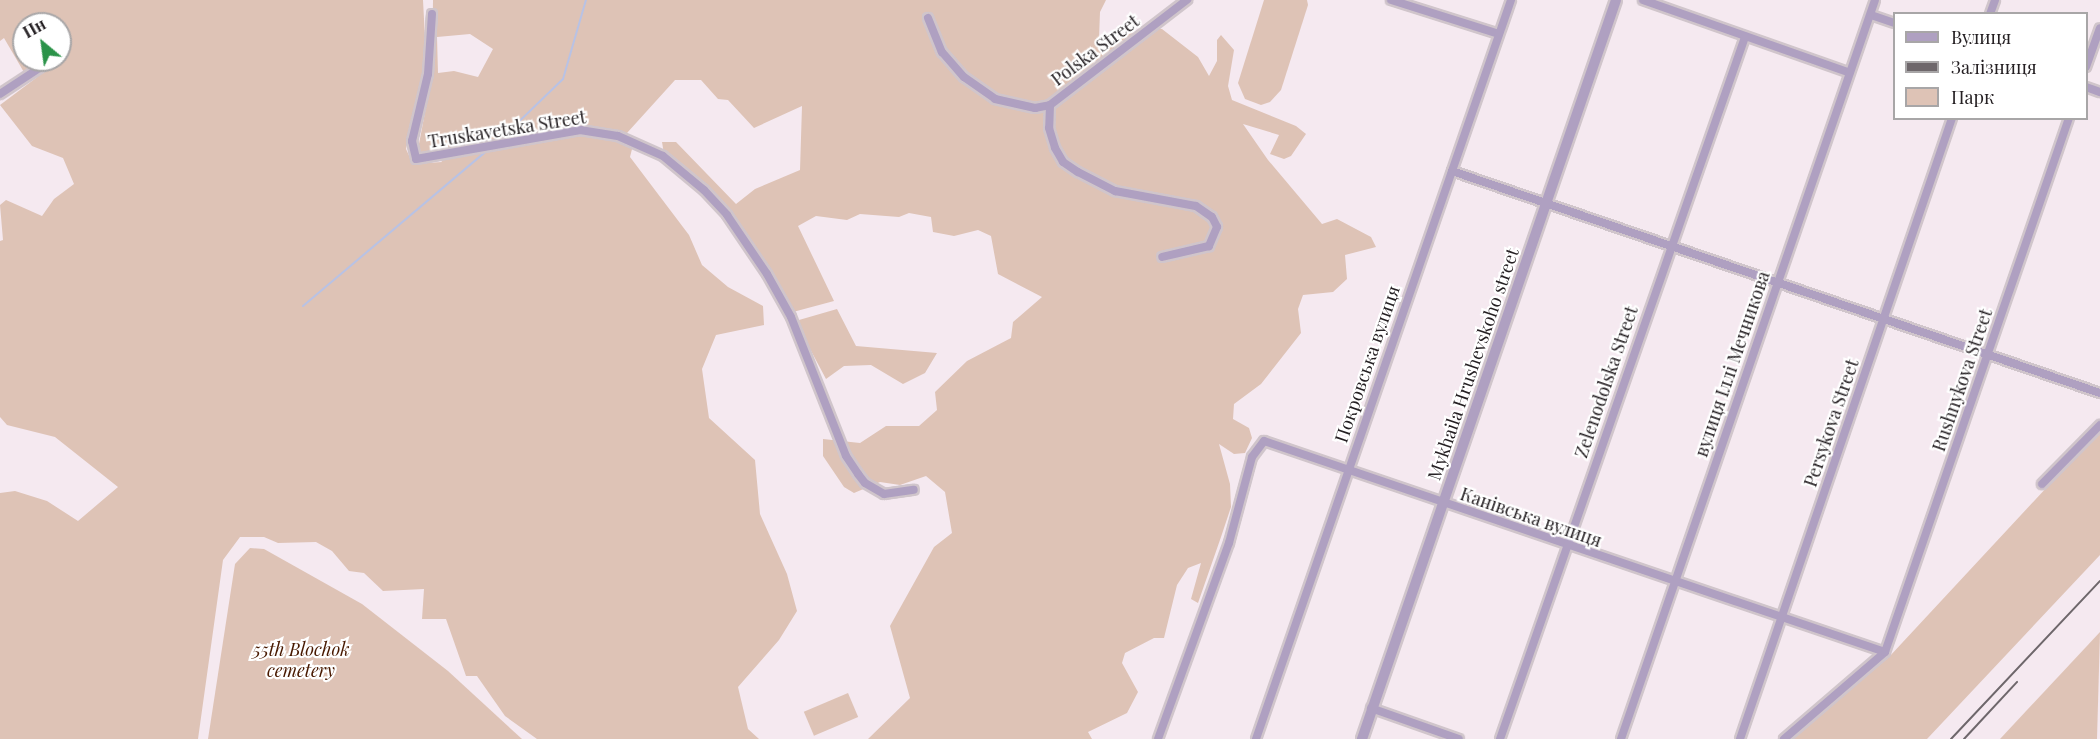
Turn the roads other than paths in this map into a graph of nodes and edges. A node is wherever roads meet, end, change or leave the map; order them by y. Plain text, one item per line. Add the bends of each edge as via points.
1 (1187, 0) edge
2 (1391, 0) edge
3 (1510, 0) edge
4 (1616, 0) edge
5 (1643, 0) edge
6 (1875, 0) edge
7 (432, 14) dead end
8 (1871, 15) junction
9 (928, 18) dead end
10 (1893, 23) edge
11 (2100, 28) edge
12 (1499, 34) junction
13 (1745, 37) junction
14 (2088, 61) edge
15 (33, 72) edge
16 (1850, 73) junction
17 (0, 94) edge
18 (1050, 105) junction
19 (1951, 120) edge
20 (2068, 120) edge
21 (1452, 171) junction
22 (1546, 204) junction
23 (1671, 248) junction
24 (1162, 257) dead end
25 (1778, 282) junction
26 (1886, 318) junction
27 (1988, 357) junction
28 (2100, 392) edge
29 (2100, 425) edge
30 (1348, 471) junction
31 (2042, 484) dead end
32 (914, 490) dead end
33 (1442, 504) junction
34 (1566, 546) junction
35 (1674, 583) junction
36 (1780, 616) junction
37 (1885, 652) junction
38 (1371, 708) junction
39 (1158, 739) edge
40 (1256, 739) edge
41 (1362, 739) edge
42 (1459, 739) edge
43 (1500, 739) edge
44 (1621, 739) edge
45 (1740, 739) edge
46 (1784, 739) edge

1 - 18 street, Polska Street
2 - 12 street
3 - 12 street, Покровська вулиця
4 - 22 street, Mykhaila Hrushevskoho street
5 - 13 street
6 - 8 street, вулиця Іллі Мечникова
7 - 32 street, Truskavetska Street via 428,74 412,141 416,159 580,130 618,136 663,156 727,215 767,274 791,317 846,456 858,474 884,494
8 - 10 street
8 - 16 street, вулиця Іллі Мечникова
9 - 18 street, Polska Street via 942,52 978,90 1017,106
11 - 14 street
12 - 21 street, Покровська вулиця
13 - 16 street
13 - 23 street, Zelenodolska Street
15 - 17 street
16 - 25 street, вулиця Іллі Мечникова
18 - 24 street, Polska Street via 1049,128 1063,162 1115,191 1196,206 1212,217 1217,227 1209,246
19 - 26 street, Persykova Street
20 - 27 street, Rushnykova Street
21 - 22 street
21 - 30 street, Покровська вулиця
22 - 23 street
22 - 33 street, Mykhaila Hrushevskoho street
23 - 25 street
23 - 34 street, Zelenodolska Street
25 - 26 street
25 - 35 street, вулиця Іллі Мечникова
26 - 27 street
26 - 36 street, Persykova Street
27 - 28 street
27 - 37 street, Rushnykova Street
29 - 31 street
30 - 33 street, Канівська вулиця
30 - 39 street, Канівська вулиця via 1267,442 1257,446 1229,543
30 - 40 street, Покровська вулиця
33 - 34 street, Канівська вулиця
33 - 38 street, Mykhaila Hrushevskoho street
34 - 35 street, Канівська вулиця
34 - 43 street, Zelenodolska Street
35 - 36 street, Канівська вулиця
35 - 44 street, вулиця Іллі Мечникова
36 - 37 street, Канівська вулиця
36 - 45 street, Persykova Street
37 - 46 street
38 - 41 street, Mykhaila Hrushevskoho street
38 - 42 street

